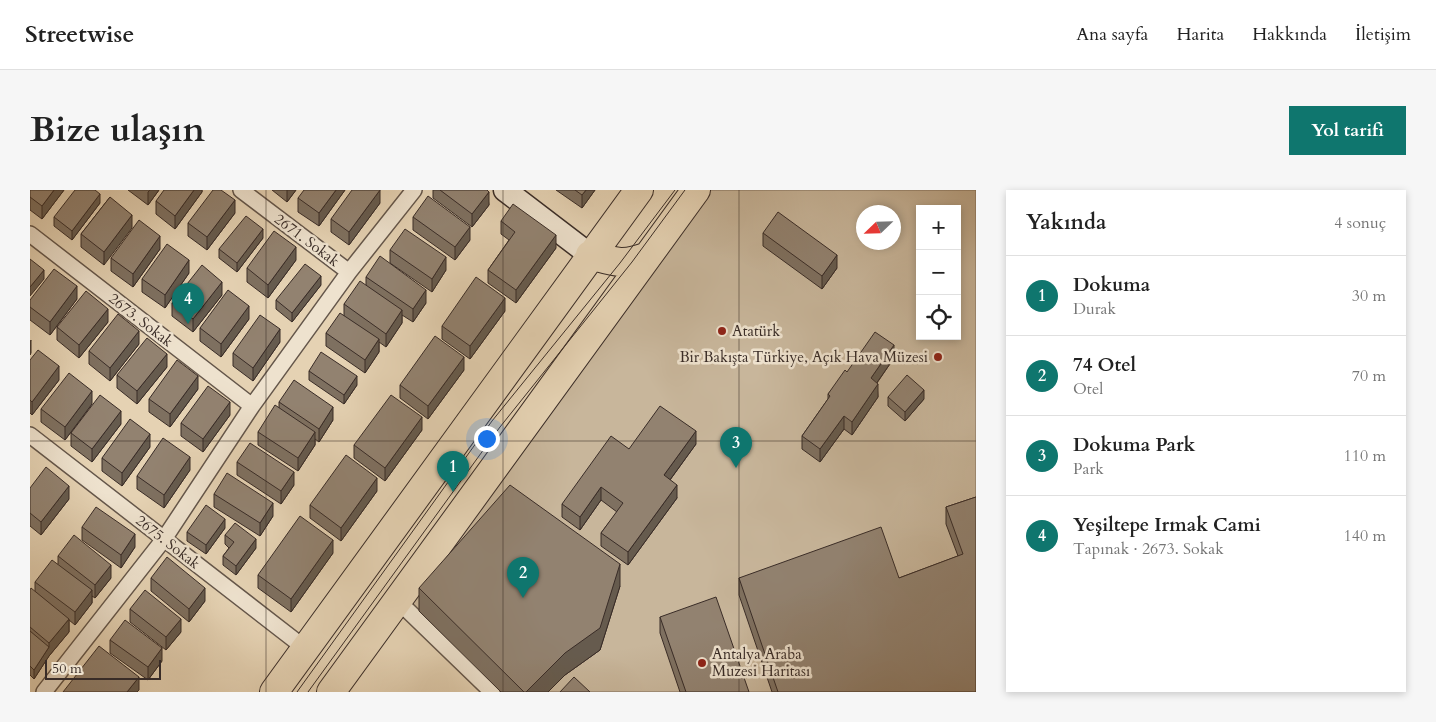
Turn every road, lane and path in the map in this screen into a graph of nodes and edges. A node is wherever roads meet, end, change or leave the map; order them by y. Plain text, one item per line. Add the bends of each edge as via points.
1 (241, 190) edge
2 (414, 190) edge
3 (505, 190) edge
4 (638, 190) edge
5 (696, 190) edge
6 (30, 234) edge
7 (590, 255) junction
8 (648, 256) junction
9 (349, 272) junction
10 (252, 406) junction
11 (30, 435) edge
12 (164, 539) junction
13 (398, 600) junction
14 (306, 649) junction
15 (44, 692) edge
16 (274, 692) edge
17 (331, 692) edge
18 (492, 692) edge

1 - 9 street, 2671. Sokak
2 - 9 street
3 - 7 street
4 - 7 highway
5 - 8 highway
6 - 10 street, 2673. Sokak
7 - 8 highway via 620,263
7 - 14 highway
8 - 13 highway
9 - 10 street
10 - 12 street
11 - 12 street, 2675. Sokak
12 - 14 street, 2675. Sokak
12 - 15 street
13 - 17 highway
13 - 18 street
14 - 16 highway

